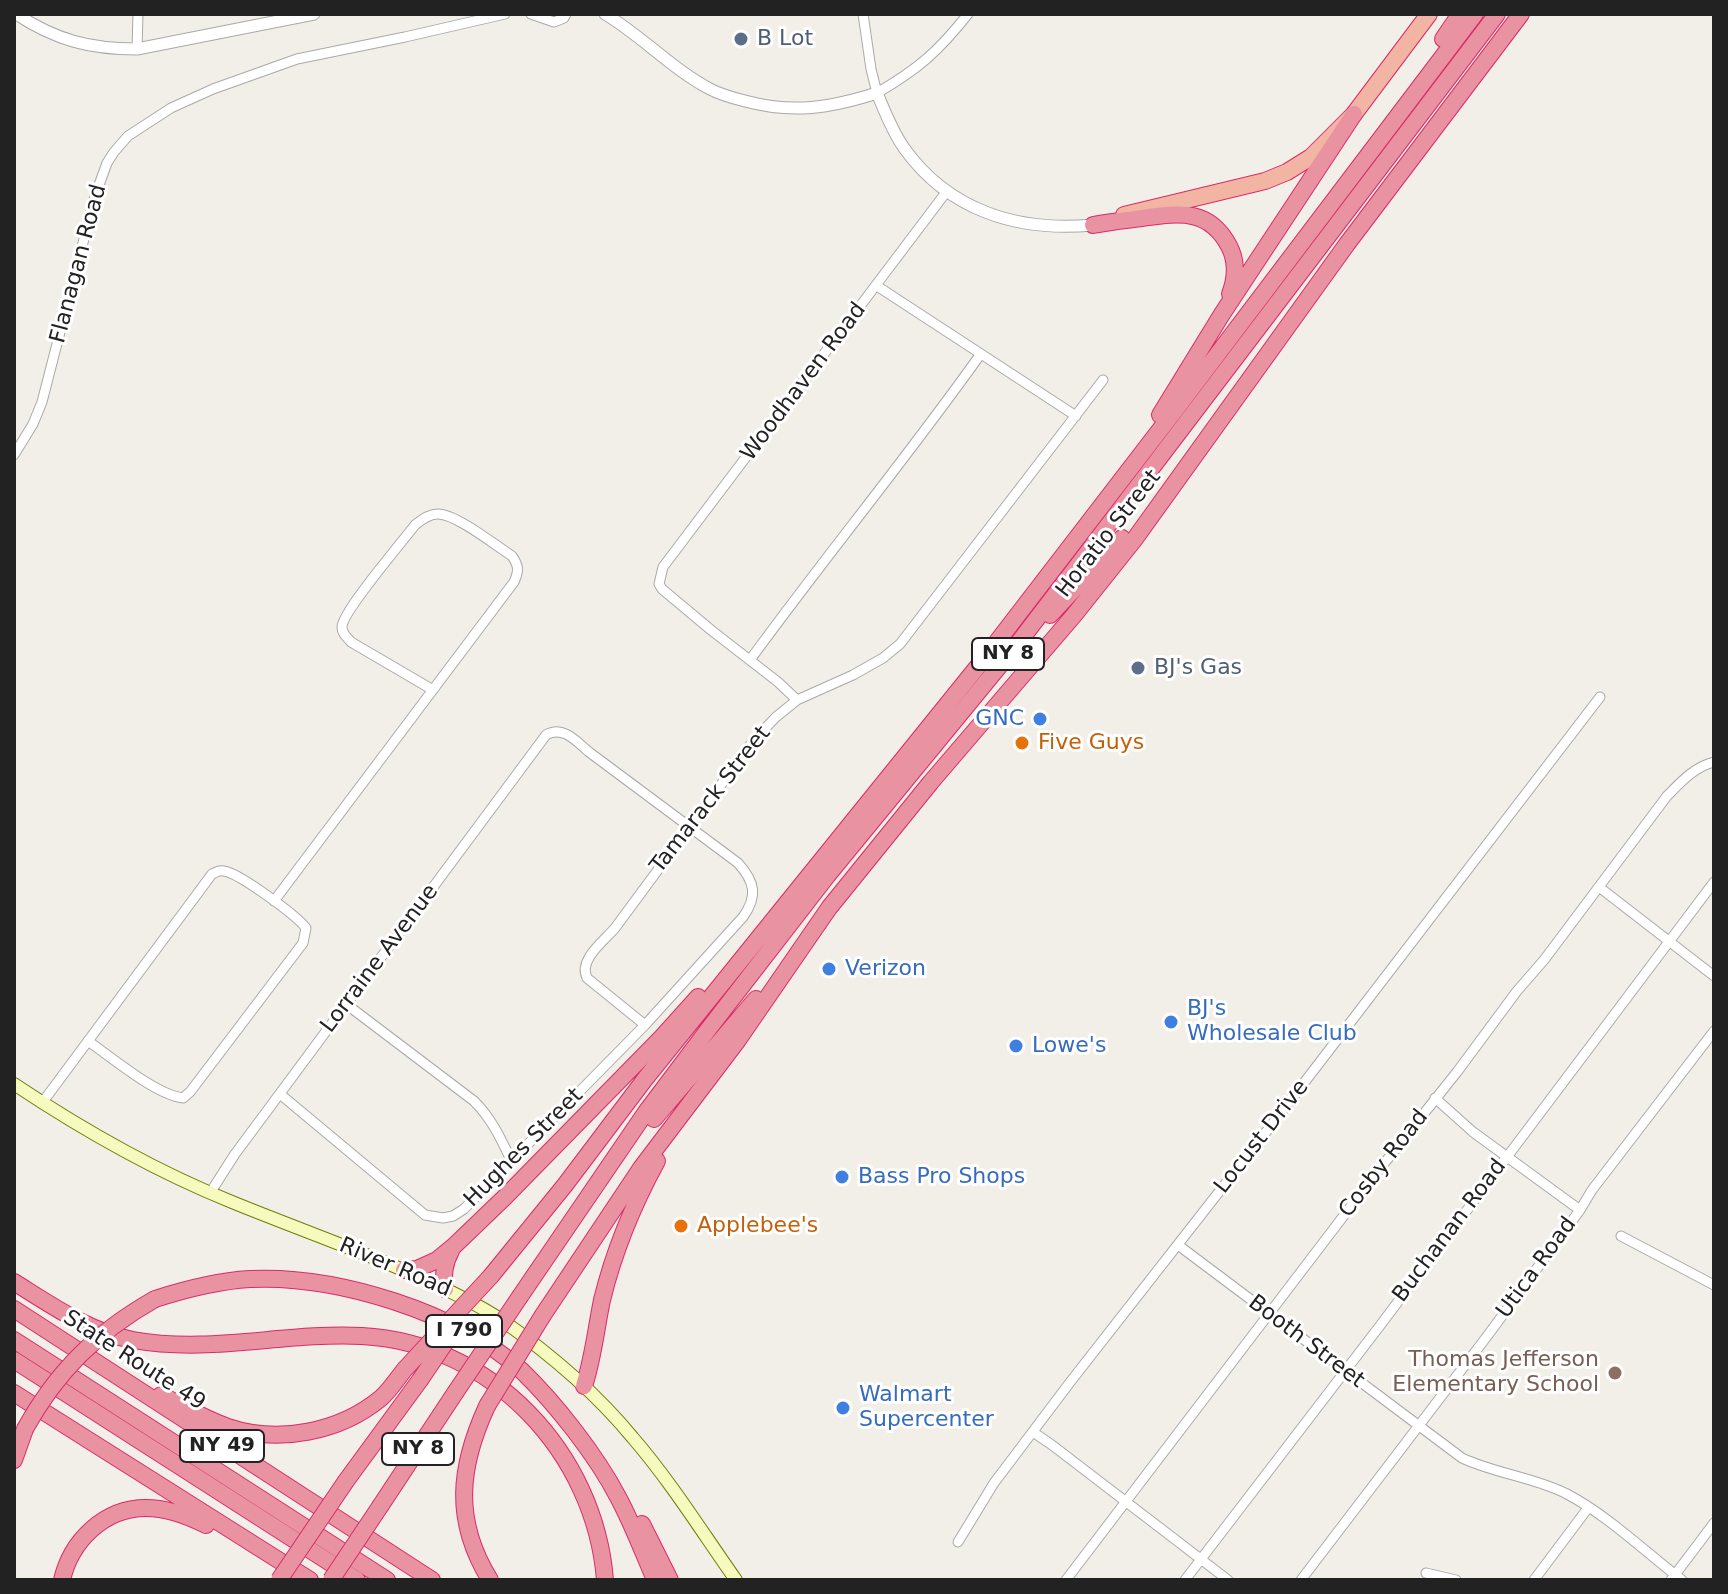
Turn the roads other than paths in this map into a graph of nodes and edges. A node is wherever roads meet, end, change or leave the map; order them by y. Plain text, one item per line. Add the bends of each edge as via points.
1 (16, 14) edge
2 (138, 14) edge
3 (314, 14) edge
4 (505, 14) edge
5 (531, 14) edge
6 (566, 14) edge
7 (605, 14) edge
8 (863, 14) edge
9 (968, 14) edge
10 (1429, 14) edge
11 (1460, 14) edge
12 (1475, 14) edge
13 (1497, 14) edge
14 (1521, 14) edge
15 (476, 17) edge
16 (137, 49) junction
17 (877, 93) junction
18 (1408, 101) junction
19 (1354, 114) junction
20 (947, 191) junction
21 (1093, 225) junction
22 (877, 286) junction
23 (1222, 314) junction
24 (980, 355) junction
25 (1103, 380) dead end
26 (1076, 416) junction
27 (14, 455) edge
28 (1191, 463) junction
29 (1116, 487) junction
30 (1019, 642) junction
31 (750, 660) junction
32 (433, 690) junction
33 (1600, 697) dead end
34 (797, 700) junction
35 (555, 731) joint
36 (1714, 762) edge
37 (689, 827) junction
38 (1714, 882) edge
39 (1599, 887) junction
40 (274, 901) junction
41 (769, 925) junction
42 (806, 941) junction
43 (1669, 941) junction
44 (1714, 976) edge
45 (346, 1004) junction
46 (645, 1025) junction
47 (1714, 1031) edge
48 (88, 1041) junction
49 (14, 1084) edge
50 (280, 1094) junction
51 (1435, 1098) junction
52 (42, 1103) junction
53 (678, 1120) junction
54 (1507, 1155) junction
55 (512, 1162) junction
56 (607, 1170) junction
57 (210, 1193) junction
58 (1580, 1210) junction
59 (1621, 1236) dead end
60 (1178, 1245) junction
61 (454, 1246) junction
62 (404, 1270) junction
63 (491, 1276) junction
64 (1712, 1279) edge
65 (14, 1282) edge
66 (445, 1289) junction
67 (14, 1309) edge
68 (1269, 1313) junction
69 (14, 1340) edge
70 (14, 1360) edge
71 (97, 1364) junction
72 (1344, 1370) junction
73 (521, 1371) junction
74 (584, 1386) junction
75 (14, 1393) edge
76 (1418, 1426) junction
77 (1033, 1432) junction
78 (14, 1460) edge
79 (1126, 1502) junction
80 (1588, 1508) junction
81 (1714, 1523) edge
82 (958, 1542) dead end
83 (276, 1558) junction
84 (1200, 1559) junction
85 (1426, 1573) dead end
86 (1676, 1578) edge
87 (62, 1580) edge
88 (279, 1580) edge
89 (310, 1580) edge
90 (331, 1580) edge
91 (357, 1580) edge
92 (387, 1580) edge
93 (432, 1580) edge
94 (490, 1580) edge
95 (605, 1580) edge
96 (655, 1580) edge
97 (670, 1580) edge
98 (736, 1580) edge
99 (1066, 1580) edge
100 (1185, 1580) edge
101 (1228, 1580) edge
102 (1301, 1580) edge
103 (1456, 1580) edge
104 (1534, 1580) edge

1 - 16 street via 78,44
2 - 16 street
3 - 16 street
4 - 15 street, Flanagan Road
5 - 6 street via 554,22
7 - 17 street via 710,89 730,97 814,109
8 - 17 street
9 - 17 street via 932,56
10 - 19 highway
11 - 18 highway
12 - 18 highway, NY 8
13 - 30 highway, NY 8
14 - 28 highway, Horatio Street
15 - 27 street, Flanagan Road via 250,74 171,108 128,136 107,163 95,196 42,402
17 - 20 street via 903,148
18 - 29 highway, NY 8
19 - 21 highway via 1311,157 1287,172
19 - 23 highway
20 - 21 street via 1012,222
20 - 22 street, Woodhaven Road
21 - 23 highway via 1173,214 1212,224 1234,260 1235,276
22 - 24 street
22 - 31 street, Woodhaven Road via 660,573 662,589
23 - 29 highway
24 - 26 street
24 - 31 street
25 - 26 street, Tamarack Street
26 - 34 street, Tamarack Street via 900,644 853,675
28 - 30 highway via 1047,619
28 - 42 highway, Horatio Street via 1075,614 931,782
29 - 41 highway, NY 8
30 - 56 highway, NY 8 via 837,864
31 - 34 street
32 - 32 street via 519,570 512,556 440,514 415,525 342,625 349,640
32 - 40 street
33 - 60 street, Locust Drive
34 - 37 street, Tamarack Street via 754,740
35 - 37 street, Hughes Street via 569,736
35 - 45 street, Lorraine Avenue via 546,735
36 - 39 street, Cosby Road via 1689,775 1667,796
37 - 46 street, Tamarack Street via 584,972
37 - 46 street, Hughes Street via 738,863 748,874 753,894 743,917
38 - 43 street, Buchanan Road
39 - 43 street
39 - 51 street, Cosby Road
40 - 48 street via 233,874 212,874
40 - 48 street via 306,928 303,943 183,1098 154,1087
41 - 61 highway
41 - 63 highway, NY 8
42 - 53 highway, Horatio Street
42 - 56 highway
43 - 44 street
43 - 54 street, Buchanan Road
45 - 50 street, Lorraine Avenue
45 - 55 street via 474,1101 495,1127
46 - 55 street, Hughes Street
47 - 58 street, Utica Road
48 - 52 street
49 - 52 main road, River Road
50 - 55 street, Hughes Street via 433,1218 464,1209
50 - 57 street, Lorraine Avenue
51 - 54 street
51 - 68 street, Cosby Road
52 - 57 main road, River Road
53 - 74 highway via 622,1234
53 - 94 highway, bridge via 543,1315 487,1406 470,1446 465,1472 467,1526
54 - 58 street
54 - 72 street, Buchanan Road
56 - 90 highway, NY 8, bridge
57 - 62 main road, River Road
58 - 76 street, Utica Road
59 - 64 street
60 - 68 street, Booth Street
60 - 77 street, Locust Drive
61 - 62 highway via 437,1260
61 - 66 highway via 443,1273
62 - 66 main road, River Road
63 - 71 highway, bridge via 384,1396 345,1420 312,1432 262,1434 227,1427
63 - 88 highway, NY 8, bridge
65 - 95 highway via 64,1313 130,1339 211,1346 366,1336 424,1347 450,1358 521,1405 566,1458 599,1535
66 - 74 main road, River Road via 504,1322
67 - 71 highway, State Route 49 / NY 49
68 - 72 street, Booth Street
68 - 79 street, Cosby Road
69 - 92 highway
70 - 91 highway
71 - 93 highway, State Route 49 / NY 49
72 - 76 street, Booth Street
72 - 84 street, Buchanan Road
73 - 78 highway, I 790, bridge via 465,1331 398,1302 317,1283 226,1281 155,1299 81,1352 39,1403
73 - 96 highway, I 790 via 593,1455 617,1494
73 - 97 highway via 598,1447
74 - 98 main road, River Road via 633,1438
75 - 83 highway, NY 49
76 - 80 street, Booth Street via 1462,1458 1546,1485
76 - 102 street, Utica Road
77 - 79 street
77 - 82 street, Locust Drive
79 - 84 street
79 - 99 street, Cosby Road
80 - 86 street, Booth Street
80 - 104 street
81 - 86 street
83 - 87 highway via 190,1517 146,1508 97,1524 70,1556
83 - 89 highway, NY 49
84 - 100 street, Buchanan Road
84 - 101 street
85 - 103 street

